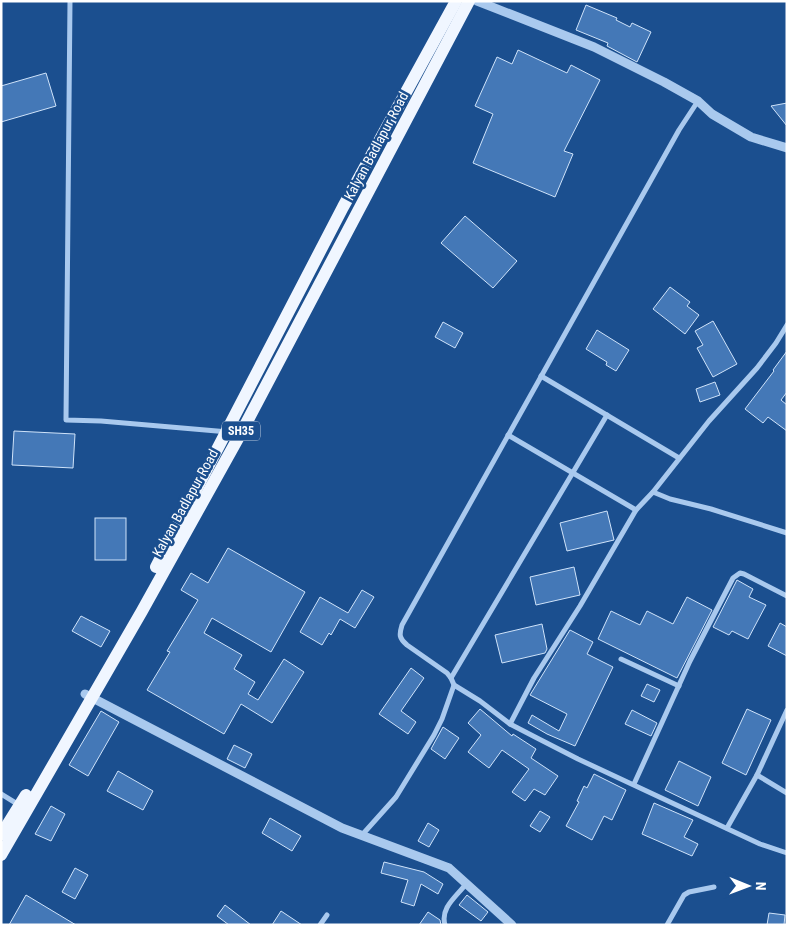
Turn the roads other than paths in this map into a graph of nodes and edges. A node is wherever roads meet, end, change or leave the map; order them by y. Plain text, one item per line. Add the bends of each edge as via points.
1 (70, 1) edge
2 (456, 1) edge
3 (469, 1) edge
4 (477, 1) edge
5 (698, 101) junction
6 (787, 148) edge
7 (787, 325) edge
8 (541, 376) junction
9 (607, 415) junction
10 (227, 432) junction
11 (241, 433) junction
12 (508, 435) junction
13 (679, 458) junction
14 (574, 473) junction
15 (653, 492) junction
16 (636, 510) junction
17 (787, 532) edge
18 (787, 596) edge
19 (621, 659) dead end
20 (451, 678) junction
21 (454, 685) junction
22 (679, 686) junction
23 (88, 696) junction
24 (787, 710) edge
25 (510, 724) junction
26 (757, 775) junction
27 (634, 784) junction
28 (787, 793) edge
29 (1, 794) edge
30 (19, 805) junction
31 (727, 828) junction
32 (362, 835) junction
33 (2, 846) edge
34 (787, 854) edge
35 (466, 884) junction
36 (714, 887) dead end
37 (326, 915) dead end
38 (320, 925) edge
39 (445, 925) edge
40 (512, 925) edge
41 (667, 925) edge

1 - 10 street via 66,420
2 - 10 main road, Kalyan Badlapur Road / SH35 via 348,198
3 - 11 main road, Kalyan Badlapur Road / SH35
4 - 5 street via 594,48
5 - 6 street via 712,114 750,137
5 - 8 street
7 - 13 street via 758,368
8 - 9 street
8 - 12 street
9 - 13 street
9 - 14 street
10 - 11 street
10 - 23 main road, Kalyan Badlapur Road / SH35
11 - 23 main road, Kalyan Badlapur Road / SH35
12 - 14 street
12 - 20 street via 402,625 400,634 406,645
13 - 15 street
14 - 16 street
14 - 20 street
15 - 16 street
15 - 17 street
16 - 25 street via 534,678
18 - 22 street via 744,574 736,575
19 - 22 street
20 - 21 street
21 - 25 street
21 - 32 street via 434,735 396,797
22 - 27 street
23 - 30 main road, Kalyan Badlapur Road / SH35
23 - 32 street via 342,828
23 - 33 main road, Kalyan Badlapur Road / SH35
24 - 26 street
25 - 27 street
26 - 28 street
26 - 31 street
27 - 31 street
29 - 30 street
30 - 33 main road, Kalyan Badlapur Road / SH35
31 - 34 street
32 - 35 street via 449,868
35 - 39 street via 445,909
35 - 40 street
36 - 41 street via 688,892
37 - 38 street

